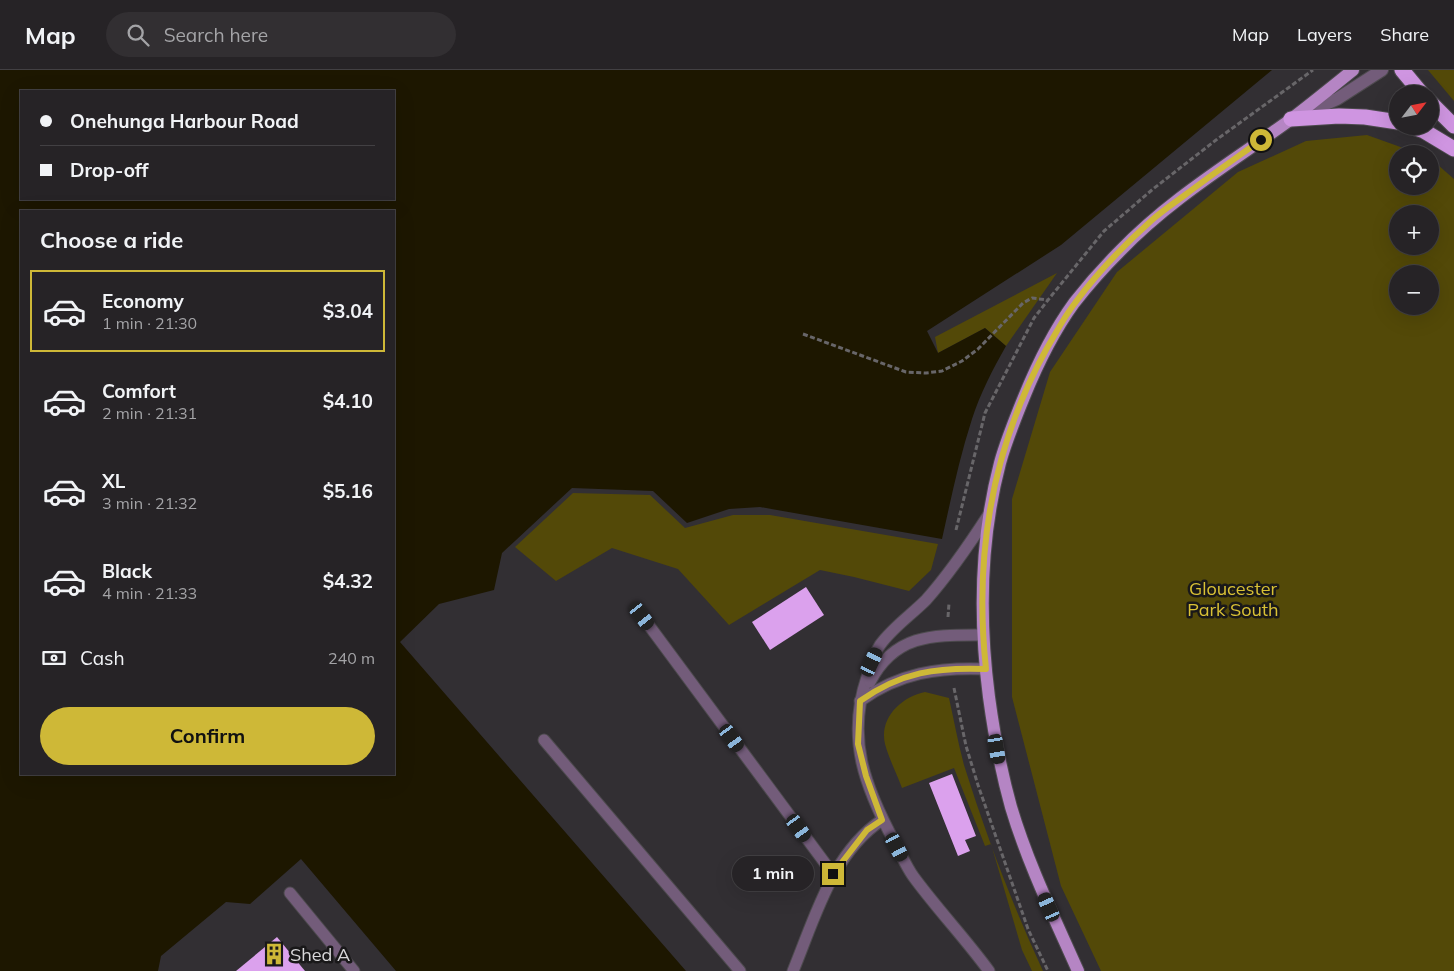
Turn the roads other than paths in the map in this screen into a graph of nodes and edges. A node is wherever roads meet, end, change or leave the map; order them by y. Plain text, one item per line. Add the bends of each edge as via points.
1 (1353, 70) edge
2 (1382, 70) edge
3 (1402, 70) edge
4 (1414, 85) edge
5 (1439, 111) edge
6 (1291, 119) junction
7 (1389, 121) edge
8 (1454, 126) edge
9 (1431, 135) edge
10 (1454, 149) edge
11 (989, 514) junction
12 (642, 616) dead end
13 (982, 635) junction
14 (986, 669) junction
15 (860, 701) junction
16 (544, 740) dead end
17 (882, 820) junction
18 (833, 874) junction
19 (290, 893) dead end
20 (354, 971) edge
21 (740, 971) edge
22 (793, 971) edge
23 (989, 971) edge
24 (1078, 971) edge

1 - 6 main road
2 - 6 street via 1337,99
3 - 4 highway
5 - 8 highway
6 - 7 highway via 1339,116
6 - 11 main road via 1153,219 1120,250 1075,303 1034,371 1000,462
9 - 10 highway
11 - 13 main road
11 - 15 lane via 945,578 880,646
12 - 18 lane
13 - 14 main road
13 - 15 lane via 924,637 907,643 884,662
14 - 15 lane via 942,669 915,675 885,685
14 - 24 main road via 1000,762 1012,808 1042,891
15 - 17 lane via 858,744
16 - 21 lane
17 - 18 lane via 867,830
17 - 23 lane via 912,875
18 - 22 lane
19 - 20 lane

